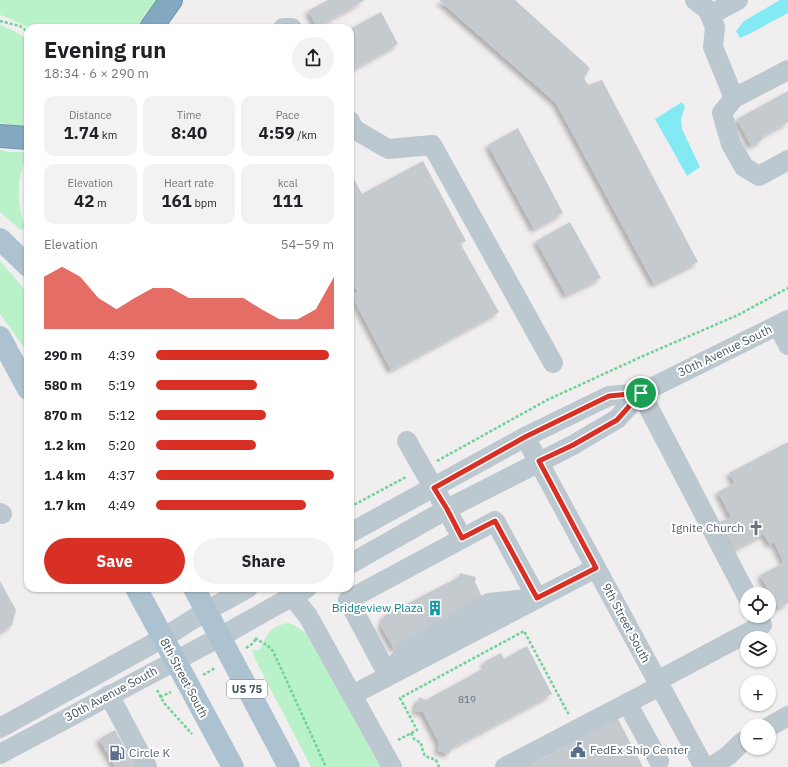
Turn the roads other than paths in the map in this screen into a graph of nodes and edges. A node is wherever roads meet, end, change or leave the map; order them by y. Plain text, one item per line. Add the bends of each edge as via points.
1 (171, 0) edge
2 (695, 0) edge
3 (738, 0) edge
4 (710, 15) junction
5 (154, 24) edge
6 (788, 70) edge
7 (734, 98) junction
8 (354, 129) edge
9 (0, 136) edge
10 (24, 138) edge
11 (788, 160) edge
12 (0, 239) edge
13 (24, 262) edge
14 (783, 322) edge
15 (0, 337) edge
16 (788, 345) edge
17 (553, 363) dead end
18 (24, 382) edge
19 (641, 393) junction
20 (525, 437) junction
21 (407, 441) dead end
22 (539, 461) junction
23 (434, 488) junction
24 (447, 509) junction
25 (354, 531) edge
26 (462, 538) junction
27 (354, 562) edge
28 (596, 568) junction
29 (742, 587) edge
30 (138, 592) edge
31 (196, 592) edge
32 (241, 592) edge
33 (300, 592) edge
34 (537, 598) junction
35 (206, 611) junction
36 (761, 623) edge
37 (220, 636) junction
38 (163, 638) junction
39 (175, 660) junction
40 (388, 675) junction
41 (659, 684) junction
42 (352, 694) junction
43 (109, 695) junction
44 (627, 703) junction
45 (788, 716) edge
46 (776, 723) edge
47 (0, 728) edge
48 (740, 744) edge
49 (0, 754) edge
50 (659, 761) dead end
51 (147, 767) edge
52 (233, 767) edge
53 (289, 767) edge
54 (392, 767) edge
55 (505, 767) edge
56 (704, 767) edge
57 (711, 767) edge

1 - 5 highway
2 - 4 street via 708,10
3 - 4 street
4 - 7 street via 715,27 713,47
6 - 7 street
7 - 11 street via 722,113 731,144 744,167 759,176
8 - 17 street via 388,149 432,145
9 - 10 highway
12 - 13 main road
14 - 16 street
14 - 19 street, 30th Avenue South
15 - 18 main road
19 - 20 street, 30th Avenue South via 609,396
19 - 22 street, 30th Avenue South via 617,420
19 - 29 street
20 - 22 street, 9th Street South
20 - 23 street, 30th Avenue South
21 - 23 street
22 - 24 street, 30th Avenue South
22 - 28 street, 9th Street South
23 - 24 street
23 - 25 street, 30th Avenue South
24 - 26 street
24 - 27 street, 30th Avenue South
26 - 34 street via 495,521
26 - 40 street via 348,600
28 - 34 street
28 - 41 street, 9th Street South
30 - 38 main road, 8th Street South
31 - 35 main road, US 75
32 - 35 street, 30th Avenue South
33 - 37 street, 30th Avenue South
33 - 42 street via 308,616
34 - 40 street
35 - 37 main road, US 75
35 - 38 street, 30th Avenue South
36 - 41 street via 762,625
37 - 39 street, 30th Avenue South
37 - 53 main road, US 75
38 - 39 main road, 8th Street South
38 - 47 street, 30th Avenue South
39 - 43 street, 30th Avenue South
39 - 52 main road, 8th Street South
40 - 42 street
41 - 44 street
41 - 56 street, 9th Street South
42 - 54 street
43 - 49 street, 30th Avenue South
43 - 51 street
44 - 50 street
44 - 55 street
45 - 46 street
48 - 57 street

